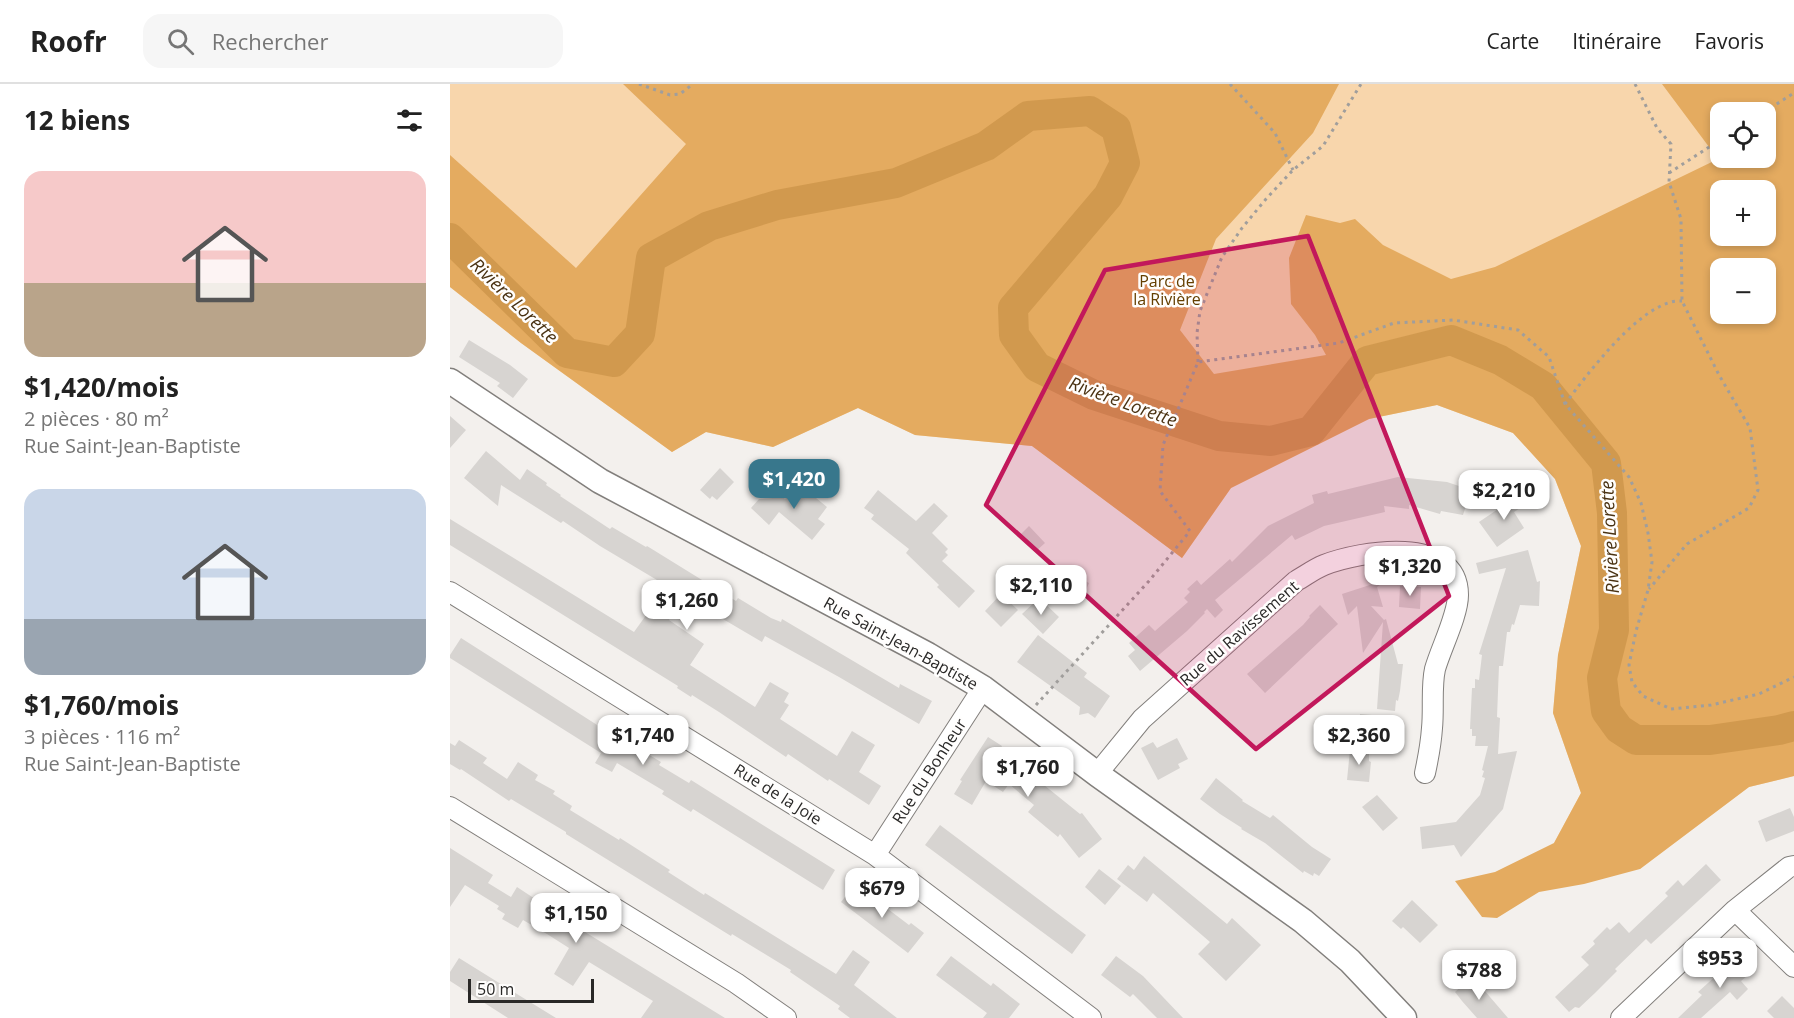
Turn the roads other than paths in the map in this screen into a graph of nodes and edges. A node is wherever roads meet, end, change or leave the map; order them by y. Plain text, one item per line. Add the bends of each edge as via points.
1 (450, 381) edge
2 (450, 592) edge
3 (983, 688) junction
4 (1425, 773) dead end
5 (1097, 774) junction
6 (450, 807) edge
7 (875, 855) junction
8 (1794, 866) edge
9 (1735, 910) junction
10 (1794, 967) edge
11 (786, 1018) edge
12 (1091, 1018) edge
13 (1404, 1018) edge
14 (1621, 1018) edge

1 - 3 street, Rue Saint-Jean-Baptiste via 600,481
2 - 7 street, Rue de la Joie
3 - 5 street, Rue Saint-Jean-Baptiste
3 - 7 street, Rue du Bonheur
4 - 5 street, Rue du Ravissement via 1435,672 1458,596 1455,579 1448,566 1434,557 1380,552 1322,566 1296,581 1142,719
5 - 13 street, Rue Saint-Jean-Baptiste via 1304,921
6 - 11 street via 736,983
7 - 12 street, Rue de la Joie
8 - 9 street
9 - 10 street
9 - 14 street

